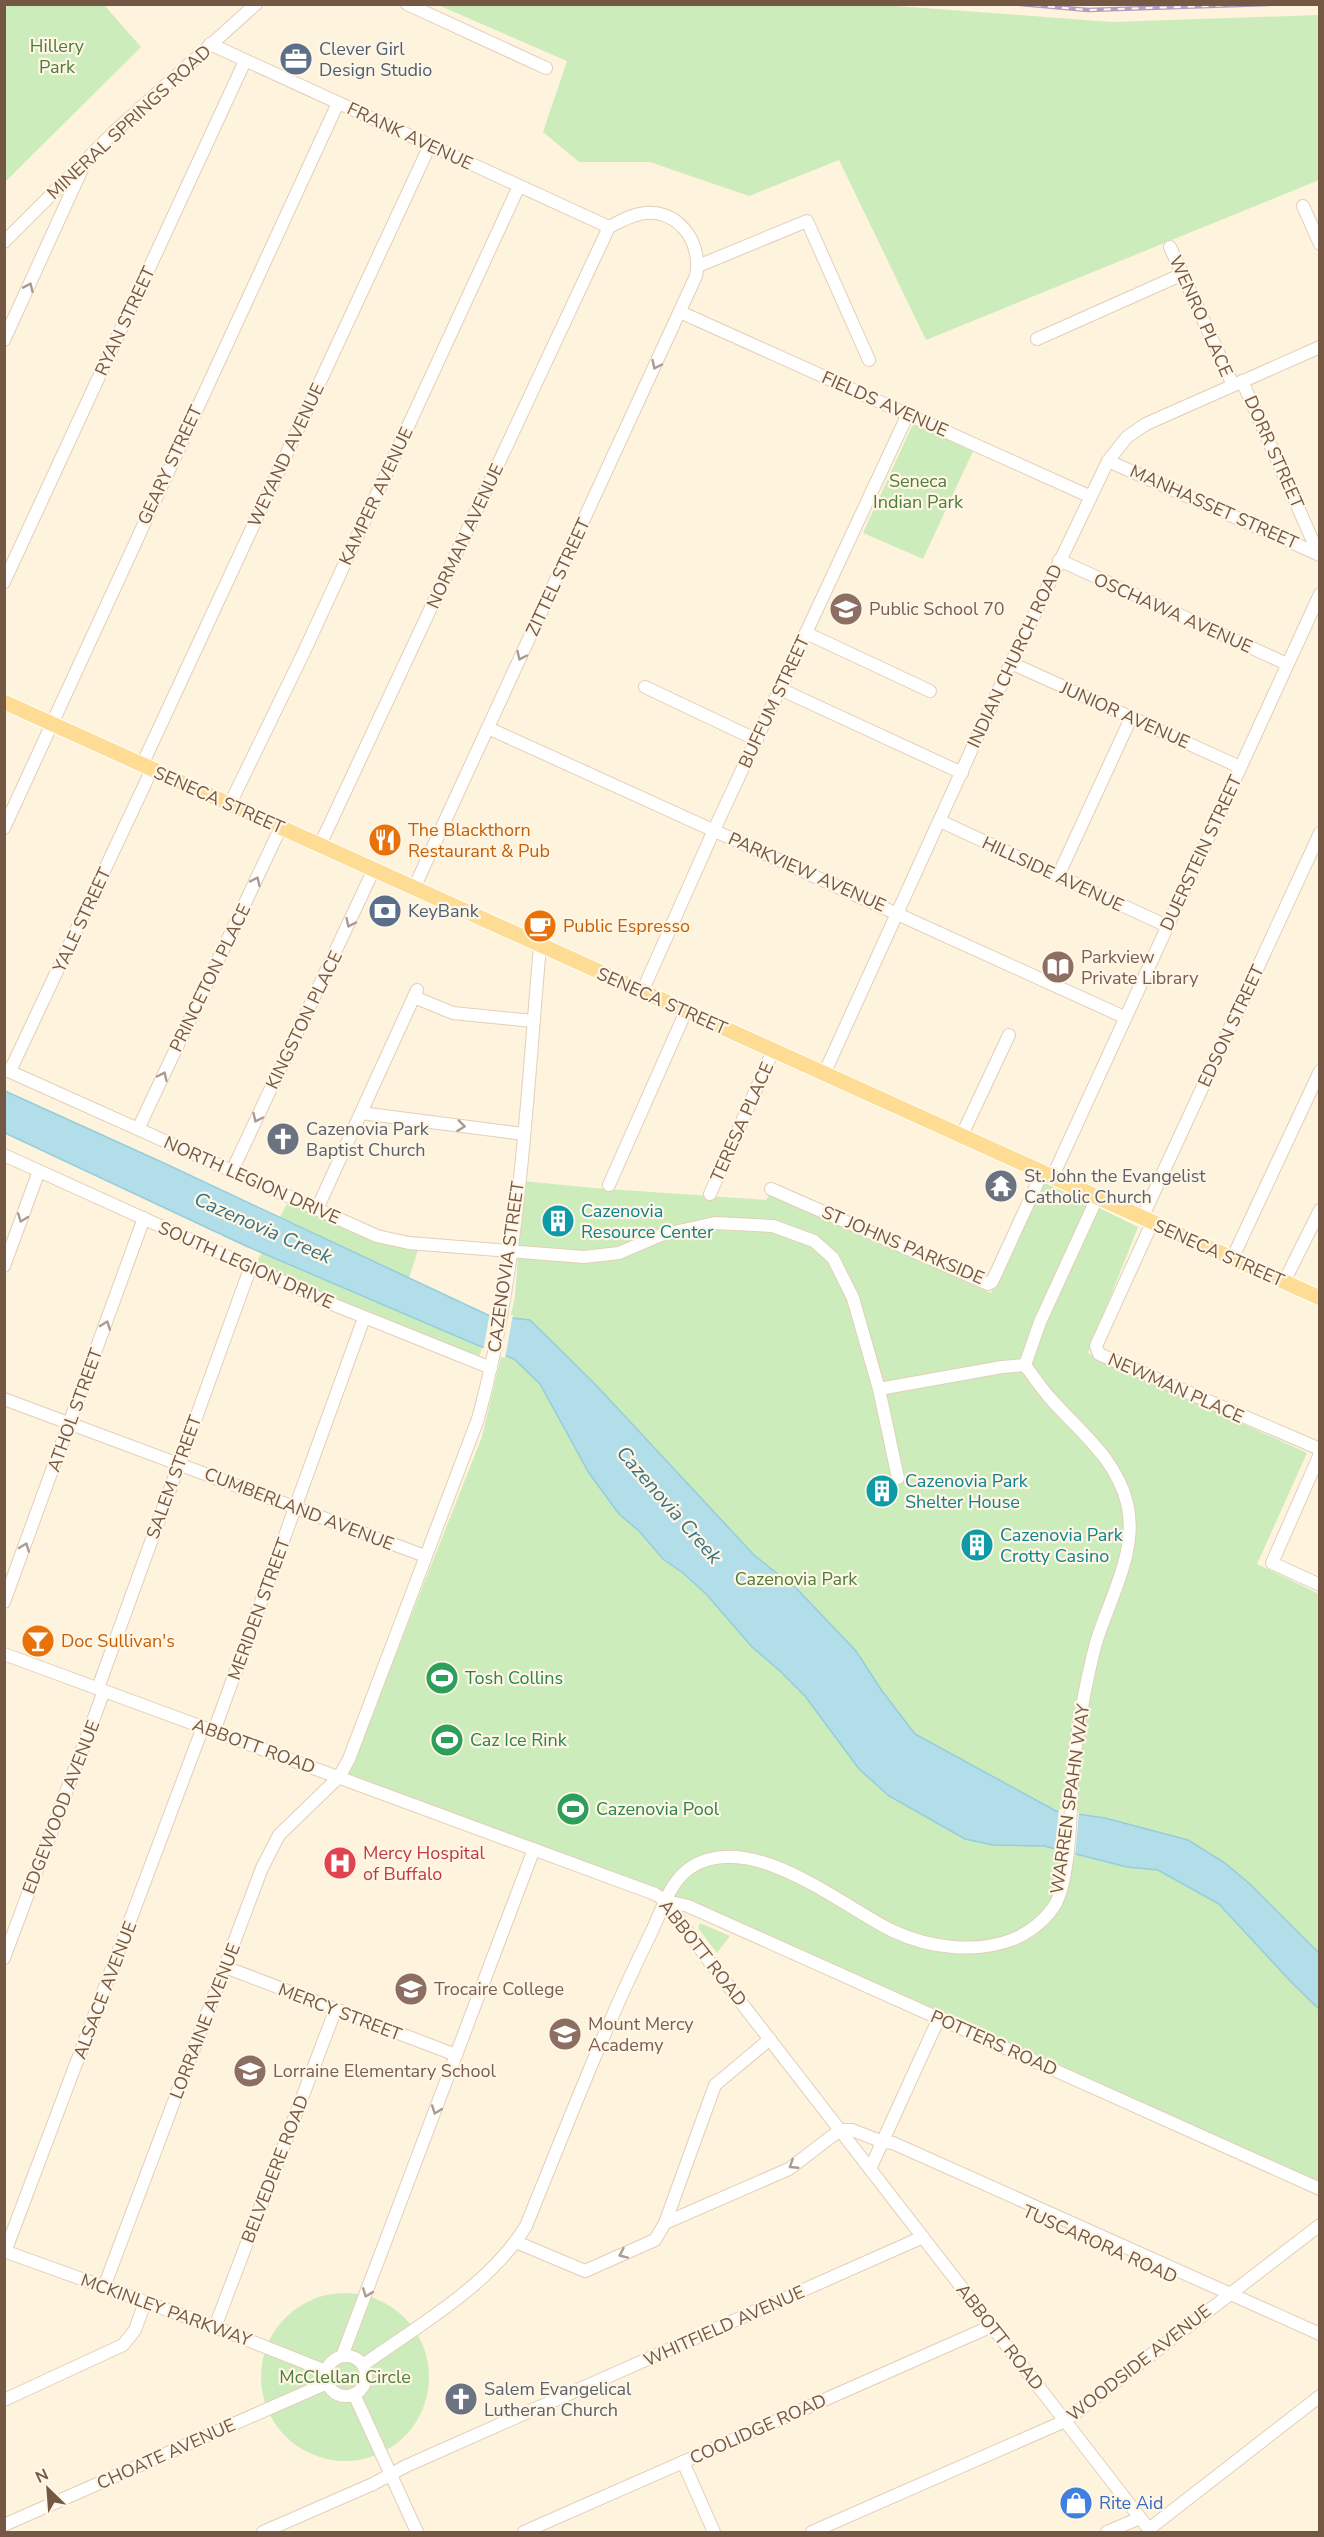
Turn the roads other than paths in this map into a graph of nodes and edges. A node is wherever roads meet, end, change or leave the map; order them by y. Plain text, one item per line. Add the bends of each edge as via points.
1 (256, 4) edge
2 (407, 4) edge
3 (210, 44) junction
4 (245, 61) junction
5 (546, 68) dead end
6 (338, 103) junction
7 (430, 145) junction
8 (86, 161) junction
9 (519, 186) junction
10 (1303, 206) dead end
11 (609, 227) junction
12 (4, 242) edge
13 (1320, 244) edge
14 (1170, 247) dead end
15 (698, 266) junction
16 (1183, 274) junction
17 (681, 312) junction
18 (1037, 339) dead end
19 (4, 340) edge
20 (1320, 348) edge
21 (869, 360) dead end
22 (1238, 383) junction
23 (908, 414) junction
24 (1108, 461) junction
25 (1089, 496) junction
26 (1319, 555) edge
27 (1059, 560) junction
28 (4, 582) edge
29 (1320, 594) edge
30 (806, 633) junction
31 (1011, 663) junction
32 (1287, 664) junction
33 (645, 687) dead end
34 (780, 689) junction
35 (930, 691) dead end
36 (4, 702) edge
37 (1131, 718) junction
38 (52, 724) junction
39 (488, 728) junction
40 (756, 740) junction
41 (147, 767) junction
42 (1240, 767) junction
43 (962, 773) junction
44 (230, 804) junction
45 (940, 821) junction
46 (281, 827) junction
47 (4, 828) edge
48 (714, 830) junction
49 (1320, 833) edge
50 (320, 845) junction
51 (374, 869) junction
52 (1058, 876) junction
53 (414, 888) junction
54 (898, 913) junction
55 (1167, 926) junction
56 (540, 946) junction
57 (642, 992) junction
58 (686, 1011) junction
59 (1125, 1017) junction
60 (533, 1021) junction
61 (1009, 1035) dead end
62 (773, 1051) junction
63 (7, 1070) edge
64 (1320, 1071) edge
65 (824, 1074) junction
66 (361, 1113) junction
67 (138, 1129) junction
68 (523, 1134) junction
69 (961, 1137) junction
70 (4, 1155) edge
71 (39, 1171) junction
72 (232, 1171) junction
73 (1047, 1175) junction
74 (609, 1185) dead end
75 (771, 1189) dead end
76 (710, 1194) dead end
77 (1097, 1198) junction
78 (317, 1209) junction
79 (1320, 1210) edge
80 (144, 1218) junction
81 (1147, 1221) junction
82 (511, 1253) junction
83 (1232, 1259) junction
84 (4, 1266) edge
85 (250, 1266) junction
86 (1284, 1282) junction
87 (1320, 1298) edge
88 (364, 1318) junction
89 (493, 1362) junction
90 (1025, 1365) junction
91 (879, 1389) junction
92 (4, 1399) edge
93 (70, 1423) junction
94 (1320, 1449) edge
95 (1320, 1454) edge
96 (179, 1464) junction
97 (898, 1478) dead end
98 (296, 1508) junction
99 (425, 1556) junction
100 (1320, 1585) edge
101 (4, 1602) edge
102 (6, 1658) edge
103 (101, 1690) junction
104 (209, 1729) junction
105 (339, 1777) junction
106 (534, 1849) junction
107 (666, 1901) junction
108 (4, 1958) edge
109 (225, 1968) junction
110 (335, 2011) junction
111 (939, 2018) junction
112 (770, 2039) junction
113 (456, 2055) junction
114 (840, 2130) junction
115 (882, 2142) junction
116 (870, 2169) junction
117 (1320, 2189) edge
118 (664, 2223) junction
119 (1320, 2225) edge
120 (922, 2237) junction
121 (516, 2242) junction
122 (5, 2251) edge
123 (104, 2287) junction
124 (1226, 2296) junction
125 (145, 2302) junction
126 (215, 2327) junction
127 (994, 2329) junction
128 (1320, 2334) edge
129 (1320, 2342) edge
130 (342, 2356) junction
131 (363, 2365) junction
132 (327, 2377) junction
133 (354, 2394) junction
134 (1320, 2396) edge
135 (4, 2400) edge
136 (1065, 2421) junction
137 (685, 2466) junction
138 (391, 2475) junction
139 (569, 2517) junction
140 (1140, 2518) junction
141 (4, 2525) edge
142 (1150, 2531) edge
143 (263, 2532) edge
144 (417, 2532) edge
145 (524, 2532) edge
146 (545, 2532) edge
147 (714, 2532) edge
148 (812, 2532) edge
149 (1107, 2532) edge

1 - 3 street, MINERAL SPRINGS ROAD
2 - 5 street
3 - 4 street, FRANK AVENUE
3 - 8 street, MINERAL SPRINGS ROAD
4 - 6 street, FRANK AVENUE
4 - 28 street, RYAN STREET
6 - 7 street, FRANK AVENUE
6 - 38 street, GEARY STREET
7 - 9 street, FRANK AVENUE
7 - 41 street, WEYAND AVENUE
8 - 12 street, MINERAL SPRINGS ROAD
19 -> 8 street
9 - 11 street, FRANK AVENUE
9 - 44 street, KAMPER AVENUE
10 - 13 street
11 - 15 street via 641,213 668,216 694,243
11 - 50 street, NORMAN AVENUE
14 - 16 street, WENRO PLACE
15 - 17 street, ZITTEL STREET
15 - 21 street via 807,221
16 - 18 street
16 - 22 street, WENRO PLACE
17 - 23 street, FIELDS AVENUE
17 -> 39 street, ZITTEL STREET
20 - 22 street, INDIAN CHURCH ROAD
22 - 24 street, INDIAN CHURCH ROAD via 1146,424 1127,437
22 - 26 street, DORR STREET
23 - 25 street, FIELDS AVENUE
23 - 30 street, BUFFUM STREET
24 - 25 street, INDIAN CHURCH ROAD
24 - 26 street, MANHASSET STREET
25 - 27 street, INDIAN CHURCH ROAD
27 - 31 street, INDIAN CHURCH ROAD
27 - 32 street, OSCHAWA AVENUE
29 - 32 street, DUERSTEIN STREET
30 - 34 street, BUFFUM STREET
30 - 35 street
31 - 37 street, JUNIOR AVENUE
31 - 43 street, INDIAN CHURCH ROAD
32 - 42 street, DUERSTEIN STREET
33 - 40 street
34 - 40 street, BUFFUM STREET
34 - 43 street
36 - 38 main road, SENECA STREET
37 - 42 street, JUNIOR AVENUE
37 - 52 street
38 - 41 main road, SENECA STREET
38 - 47 street, GEARY STREET
39 - 48 street, PARKVIEW AVENUE
39 - 53 street, ZITTEL STREET
40 - 48 street, BUFFUM STREET
41 - 44 main road, SENECA STREET
41 - 63 street, YALE STREET
42 - 55 street, DUERSTEIN STREET
43 - 45 street, INDIAN CHURCH ROAD
44 - 46 main road, SENECA STREET
45 - 52 street, HILLSIDE AVENUE
45 - 54 street, INDIAN CHURCH ROAD
46 - 50 main road, SENECA STREET
67 -> 46 street, PRINCETON PLACE
48 - 54 street, PARKVIEW AVENUE
48 - 57 street, BUFFUM STREET
49 - 81 street, EDSON STREET
50 - 51 main road, SENECA STREET
51 - 53 main road, SENECA STREET
51 -> 72 street, KINGSTON PLACE
52 - 55 street, HILLSIDE AVENUE
53 - 56 main road, SENECA STREET
54 - 59 street, PARKVIEW AVENUE
54 - 65 street, INDIAN CHURCH ROAD
55 - 59 street, DUERSTEIN STREET
56 - 57 main road, SENECA STREET
56 - 60 street, CAZENOVIA STREET
57 - 58 main road, SENECA STREET
58 - 62 main road, SENECA STREET
58 - 74 street
59 - 73 street, DUERSTEIN STREET
60 - 66 street via 453,1013 415,994
60 - 68 street, CAZENOVIA STREET
61 - 69 street
62 - 65 main road, SENECA STREET
62 - 76 street, TERESA PLACE
63 - 67 street, NORTH LEGION DRIVE
64 - 83 street
65 - 69 main road, SENECA STREET
66 -> 68 street
66 - 78 street
67 - 72 street, NORTH LEGION DRIVE
68 - 82 street, CAZENOVIA STREET
69 - 73 main road, SENECA STREET
70 - 71 street, SOUTH LEGION DRIVE
71 - 80 street, SOUTH LEGION DRIVE
71 -> 84 street
72 - 78 street, NORTH LEGION DRIVE
73 - 75 street, ST JOHNS PARKSIDE via 988,1284
73 - 77 main road, SENECA STREET
77 - 81 main road, SENECA STREET
77 - 90 street via 1040,1322
78 - 82 street, NORTH LEGION DRIVE via 377,1236
79 - 86 street
80 - 85 street, SOUTH LEGION DRIVE
93 -> 80 street, ATHOL STREET
81 - 83 main road, SENECA STREET
81 - 94 street, NEWMAN PLACE via 1096,1346 1099,1354
82 - 89 street, CAZENOVIA STREET
82 - 91 street via 601,1255 715,1223 772,1226 793,1232 814,1241 840,1269 862,1324
83 - 86 main road, SENECA STREET
85 - 88 street, SOUTH LEGION DRIVE
85 - 96 street, SALEM STREET
86 - 87 main road, SENECA STREET
88 - 89 street, SOUTH LEGION DRIVE
88 - 98 street, MERIDEN STREET
89 - 99 street, CAZENOVIA STREET via 470,1441
90 - 91 street
90 - 107 street, WARREN SPAHN WAY via 1047,1396 1112,1466 1129,1515 1127,1549 1089,1674 1074,1759 1062,1887 1047,1916 1018,1937 982,1946 937,1946 894,1931 800,1878 758,1860 733,1858 702,1862 682,1874
91 - 97 street
92 - 93 street, CUMBERLAND AVENUE
93 - 96 street, CUMBERLAND AVENUE
101 -> 93 street, ATHOL STREET
95 - 100 street via 1272,1563
96 - 98 street, CUMBERLAND AVENUE
96 - 103 street, SALEM STREET
98 - 99 street, CUMBERLAND AVENUE
98 - 104 street, MERIDEN STREET
99 - 105 street, CAZENOVIA STREET
102 - 103 street, ABBOTT ROAD
103 - 104 street, ABBOTT ROAD
103 - 108 street, EDGEWOOD AVENUE
104 - 105 street, ABBOTT ROAD
104 - 122 street, ALSACE AVENUE
105 - 106 street, ABBOTT ROAD
105 - 109 street, LORRAINE AVENUE via 273,1843
106 - 107 street, ABBOTT ROAD
106 - 113 street
107 - 111 street, POTTERS ROAD via 688,1906
107 - 112 street, ABBOTT ROAD
107 - 121 street, WARREN SPAHN WAY via 625,1985
109 - 110 street, MERCY STREET
109 - 123 street, LORRAINE AVENUE
110 - 113 street, MERCY STREET
110 - 126 street, BELVEDERE ROAD
111 - 115 street
111 - 117 street, POTTERS ROAD
112 - 114 street, ABBOTT ROAD
112 - 118 street via 714,2085
113 -> 130 street
114 - 115 street, TUSCARORA ROAD via 852,2130
114 - 116 street, ABBOTT ROAD
114 -> 118 street via 789,2169
115 - 116 street
115 - 124 street, TUSCARORA ROAD via 893,2143
116 - 120 street, ABBOTT ROAD
118 -> 121 street via 655,2240 585,2271
119 - 124 street, WOODSIDE AVENUE
120 - 127 street, ABBOTT ROAD
120 - 138 street, WHITFIELD AVENUE
121 - 131 street, WARREN SPAHN WAY via 481,2279
122 - 123 street, MCKINLEY PARKWAY
123 - 125 street, MCKINLEY PARKWAY
124 - 128 street, TUSCARORA ROAD
124 - 129 street, TUSCARORA ROAD
124 - 136 street, WOODSIDE AVENUE
125 - 126 street, MCKINLEY PARKWAY
125 - 135 street via 135,2330 123,2345
126 - 132 street, MCKINLEY PARKWAY
127 - 136 street, ABBOTT ROAD
127 - 137 street, COOLIDGE ROAD
130 - 131 street via 355,2358
130 - 132 street via 333,2360
131 - 133 street via 365,2380
132 - 133 street via 338,2394
132 - 141 street, CHOATE AVENUE
133 - 138 street
134 - 142 street
136 - 140 street, ABBOTT ROAD
136 - 148 street, WOODSIDE AVENUE
137 - 139 street, COOLIDGE ROAD
137 - 147 street
138 - 143 street, WHITFIELD AVENUE
138 - 144 street
139 - 145 street, COOLIDGE ROAD
139 - 146 street, COOLIDGE ROAD
140 - 142 street, ABBOTT ROAD
140 - 149 street

